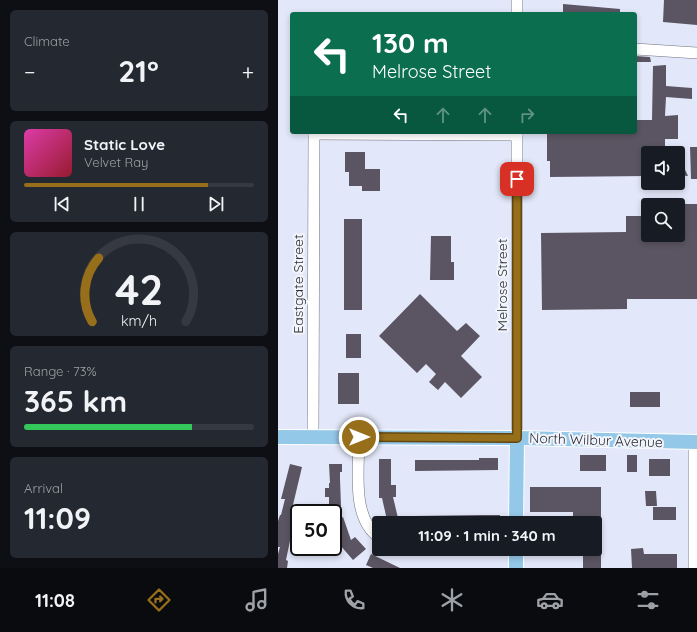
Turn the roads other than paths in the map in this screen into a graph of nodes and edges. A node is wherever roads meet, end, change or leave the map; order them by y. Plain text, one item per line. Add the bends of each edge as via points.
1 (517, 0) edge
2 (517, 12) edge
3 (637, 48) edge
4 (697, 53) edge
5 (314, 134) edge
6 (517, 134) edge
7 (278, 437) edge
8 (313, 437) junction
9 (359, 437) junction
10 (517, 438) junction
11 (696, 442) edge
12 (696, 480) edge
13 (516, 516) edge
14 (372, 531) edge
15 (516, 556) edge
16 (516, 568) edge
17 (694, 568) edge

1 - 2 street
3 - 4 street
5 - 8 street, Eastgate Street
6 - 10 street, Melrose Street
7 - 8 main road, North Wilbur Avenue
8 - 9 main road, North Wilbur Avenue
9 - 10 main road, North Wilbur Avenue
9 - 14 street via 360,509
10 - 11 main road, North Wilbur Avenue
10 - 13 main road
11 - 12 street
12 - 17 street
15 - 16 main road

